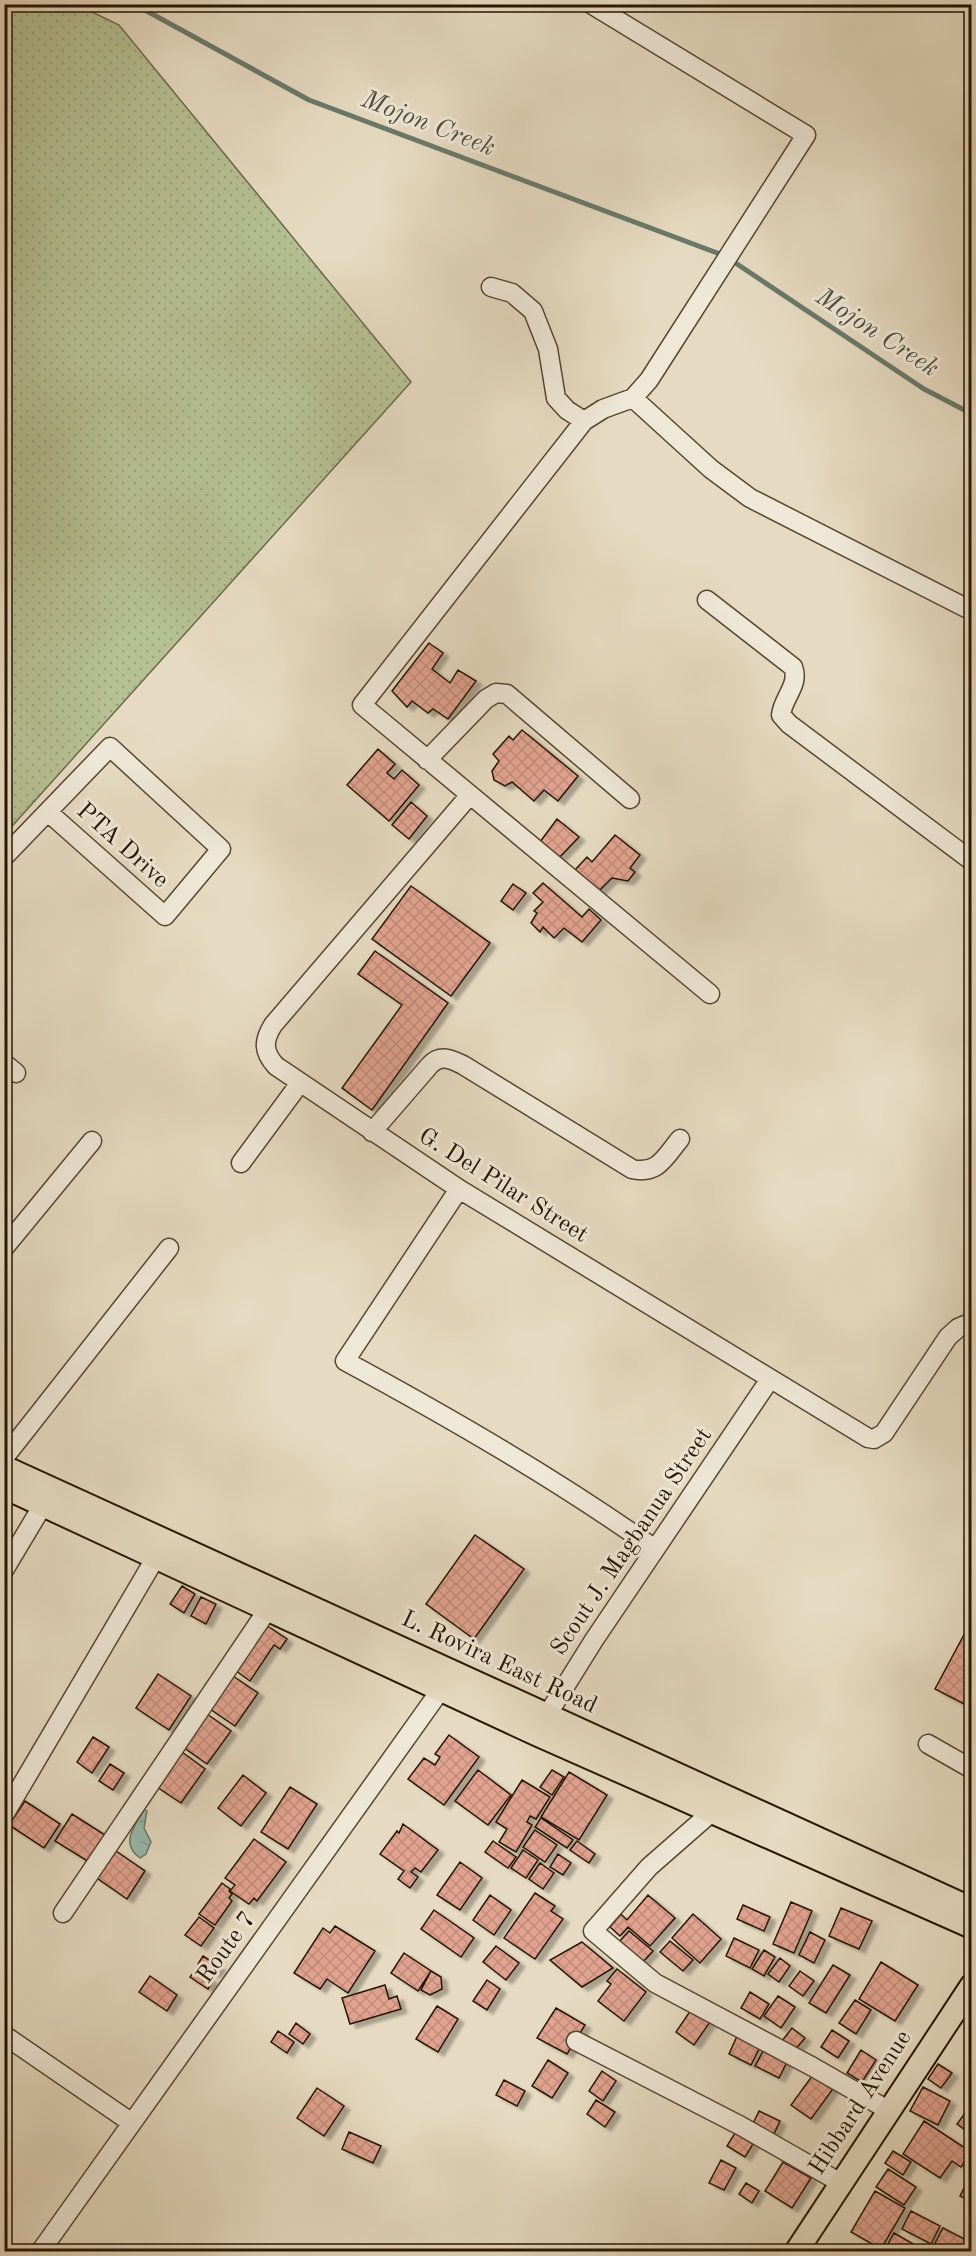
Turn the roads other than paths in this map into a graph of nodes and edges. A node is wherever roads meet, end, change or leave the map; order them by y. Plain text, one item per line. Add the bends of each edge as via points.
1 (591, 4) edge
2 (491, 287) dead end
3 (633, 398) junction
4 (584, 422) junction
5 (707, 600) dead end
6 (972, 610) edge
7 (427, 760) junction
8 (469, 796) junction
9 (630, 799) dead end
10 (48, 812) junction
11 (4, 857) edge
12 (972, 861) edge
13 (710, 994) dead end
14 (300, 1083) junction
15 (372, 1132) junction
16 (680, 1139) dead end
17 (92, 1141) dead end
18 (241, 1163) dead end
19 (459, 1189) junction
20 (4, 1248) edge
21 (169, 1248) dead end
22 (972, 1322) edge
23 (770, 1379) junction
24 (4, 1458) edge
25 (4, 1467) edge
26 (16, 1485) edge
27 (42, 1505) junction
28 (656, 1549) junction
29 (156, 1557) junction
30 (4, 1570) edge
31 (211, 1572) junction
32 (268, 1609) junction
33 (448, 1681) junction
34 (542, 1725) junction
35 (928, 1744) dead end
36 (972, 1769) edge
37 (713, 1811) junction
38 (4, 1815) edge
39 (776, 1830) junction
40 (972, 1909) edge
41 (63, 1913) dead end
42 (972, 1927) edge
43 (967, 1999) edge
44 (4, 2035) edge
45 (576, 2041) dead end
46 (888, 2110) junction
47 (132, 2123) junction
48 (841, 2183) junction
49 (40, 2252) edge
50 (796, 2252) edge

1 - 3 street via 806,135 662,361
2 - 4 street via 512,293 532,310 548,349 556,398
3 - 4 street via 603,409
3 - 6 street via 711,469 750,498
4 - 7 street via 362,705
5 - 12 street via 793,667 794,683 782,707 782,715 789,724
7 - 8 street
7 - 9 street via 486,699 496,693 507,694
8 - 13 street
8 - 14 street, G. Del Pilar Street via 267,1035 264,1047 268,1057
10 - 10 street, PTA Drive via 110,747 221,849 165,916
10 - 11 street
14 - 15 street, G. Del Pilar Street
14 - 18 street
15 - 16 street via 434,1061 442,1058 463,1065 632,1169 653,1170
15 - 19 street, G. Del Pilar Street
17 - 20 street
19 - 23 street, G. Del Pilar Street
19 - 28 street via 345,1361 507,1452 591,1503
21 - 24 street
22 - 23 street, G. Del Pilar Street via 948,1337 884,1433 874,1439
23 - 28 street, Scout J. Magbanua Street
25 - 26 main road, L. Rovira East Road
26 - 27 main road, L. Rovira East Road
26 - 31 main road, L. Rovira East Road
27 - 29 main road, L. Rovira East Road
27 - 30 street
28 - 34 street, Scout J. Magbanua Street
29 - 31 main road, L. Rovira East Road
29 - 38 street
31 - 32 main road, L. Rovira East Road
31 - 33 main road, L. Rovira East Road
32 - 33 main road, L. Rovira East Road
32 - 41 street
33 - 34 main road, L. Rovira East Road
33 - 47 street, Route 7
34 - 37 main road, L. Rovira East Road
34 - 39 main road, L. Rovira East Road
35 - 36 street
37 - 39 main road, L. Rovira East Road
37 - 46 street via 649,1867 593,1931 655,1983
39 - 40 main road, L. Rovira East Road
39 - 42 main road, L. Rovira East Road
43 - 46 main road, Hibbard Avenue
44 - 47 street
45 - 48 street via 741,2126
46 - 48 main road, Hibbard Avenue
47 - 49 street, Route 7
48 - 50 main road, Hibbard Avenue

